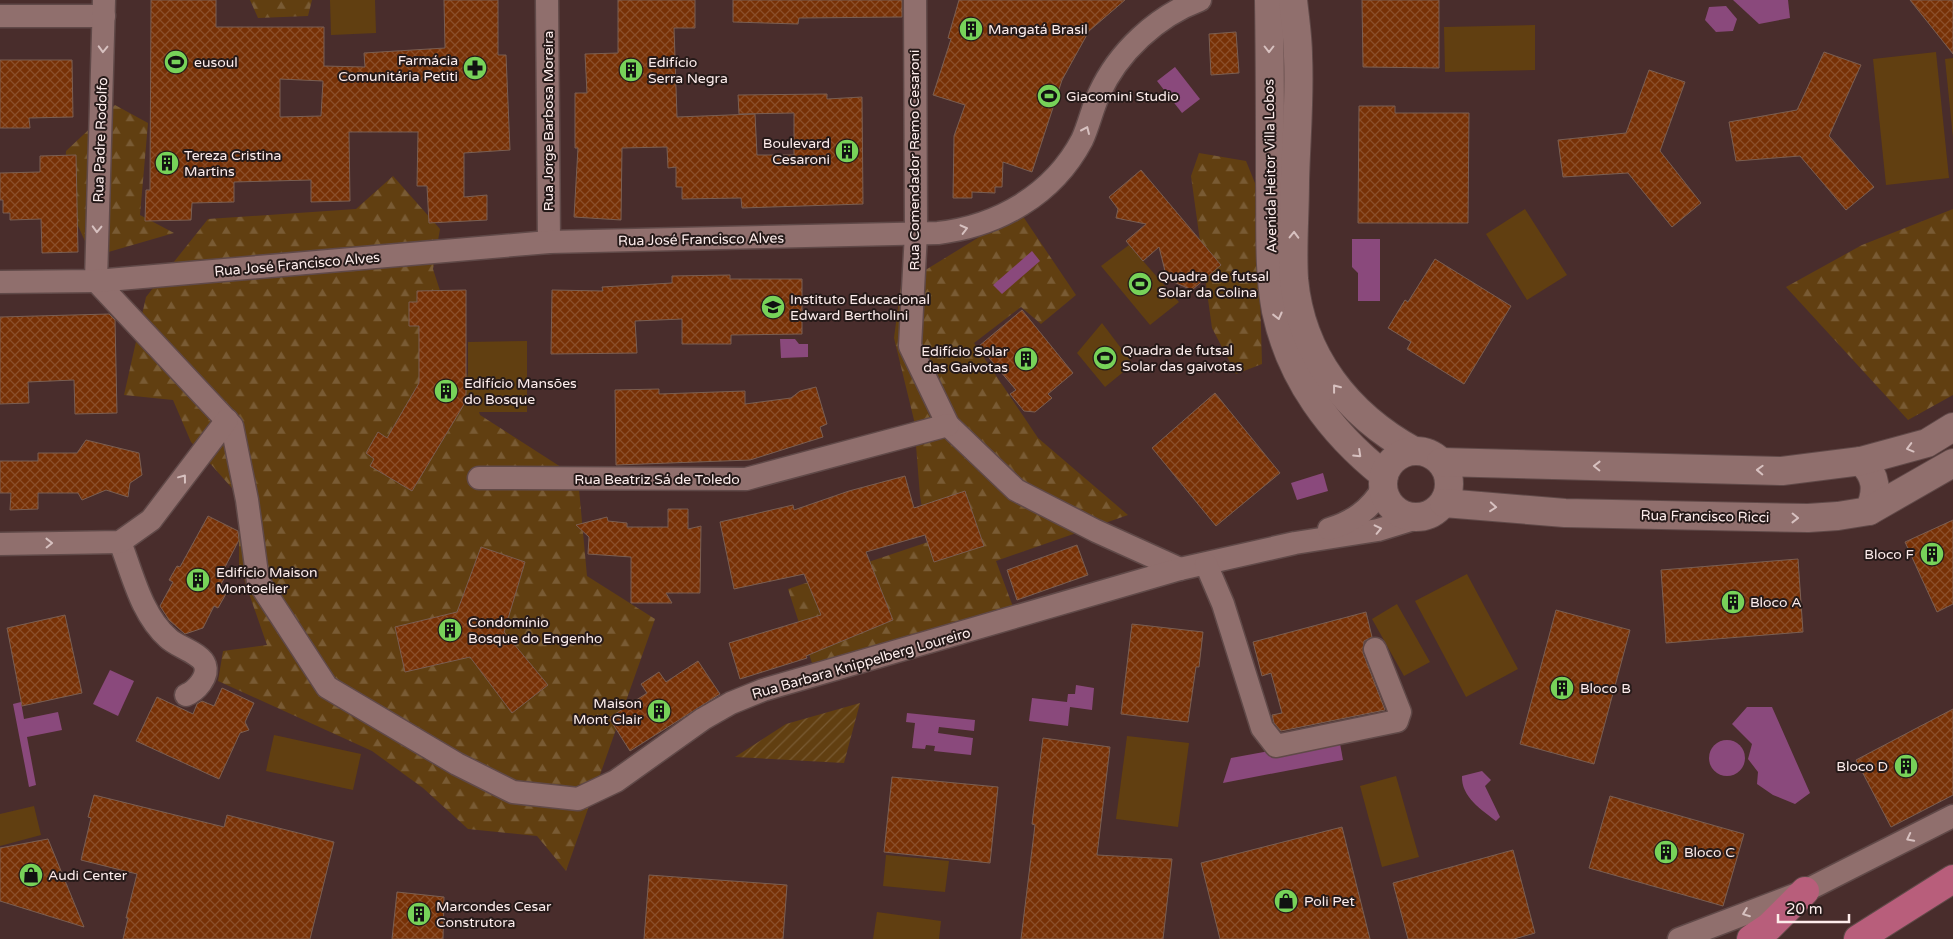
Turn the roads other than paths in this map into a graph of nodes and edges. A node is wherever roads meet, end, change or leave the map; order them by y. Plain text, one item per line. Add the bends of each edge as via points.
1 (547, 0) edge
2 (915, 0) edge
3 (1200, 0) edge
4 (1269, 0) edge
5 (1293, 0) edge
6 (104, 8) edge
7 (0, 16) edge
8 (916, 233) junction
9 (548, 242) junction
10 (96, 281) junction
11 (0, 282) edge
12 (227, 420) junction
13 (948, 425) junction
14 (1953, 427) edge
15 (1414, 451) junction
16 (1860, 461) junction
17 (1441, 462) junction
18 (1953, 463) edge
19 (479, 478) dead end
20 (1383, 482) junction
21 (1444, 503) junction
22 (1869, 511) junction
23 (1417, 518) junction
24 (120, 542) junction
25 (1295, 543) junction
26 (0, 544) edge
27 (1206, 564) junction
28 (1180, 569) junction
29 (1375, 649) dead end
30 (186, 696) dead end
31 (1953, 816) edge
32 (1953, 879) edge
33 (1805, 891) junction
34 (1679, 939) edge
35 (1751, 939) edge
36 (1858, 939) edge

1 - 9 street, Rua Jorge Barbosa Moreira
2 - 8 street, Rua Comendador Remo Cesaroni
8 -> 3 street, Rua José Francisco Alves via 960,231 981,225 1002,217 1039,193 1069,160 1082,140 1098,95 1120,60 1148,31
4 -> 20 street, Avenida Heitor Villa Lobos via 1271,253 1276,311 1294,365 1318,407
15 -> 5 street, Avenida Heitor Villa Lobos via 1391,438 1350,405 1319,362 1302,322 1294,257 1298,57
6 - 7 street
6 -> 10 street, Rua Padre Rodolfo
8 - 9 street, Rua José Francisco Alves
8 - 13 street, Rua Comendador Remo Cesaroni via 910,346
9 - 10 street, Rua José Francisco Alves
10 - 11 street, Rua José Francisco Alves
10 - 12 street, Rua Barbara Knippelberg Loureiro
24 -> 12 street via 151,520
12 - 28 street, Rua Barbara Knippelberg Loureiro via 232,426 247,500 258,581 327,688 456,764 513,792 578,799 616,781 703,720 763,690
13 - 19 street, Rua Beatriz Sá de Toledo via 746,479
13 - 28 street, Rua Comendador Remo Cesaroni via 1016,490
14 -> 16 street via 1927,443
15 - 17 street via 1434,455
15 - 20 street via 1393,459
16 -> 17 street via 1782,471
16 - 22 street via 1874,476 1876,489
17 - 21 street via 1449,482 1449,493
18 - 22 street, Rua Francisco Ricci
20 - 23 street via 1388,504 1401,515
20 - 25 street, Rua Barbara Knippelberg Loureiro via 1376,500 1352,520
21 -> 22 street, Rua Francisco Ricci via 1565,513 1760,517 1831,517
21 - 23 street via 1432,514
25 -> 23 street, Rua Barbara Knippelberg Loureiro via 1378,530
26 -> 24 street
24 - 30 street via 152,622 178,647 204,662 206,668 198,686
25 - 27 street, Rua Barbara Knippelberg Loureiro
27 - 28 street, Rua Barbara Knippelberg Loureiro
27 - 29 street via 1223,604 1262,728 1276,746 1397,721 1400,712
31 -> 33 street
32 - 36 main road
33 -> 34 street
33 - 35 main road via 1769,927

